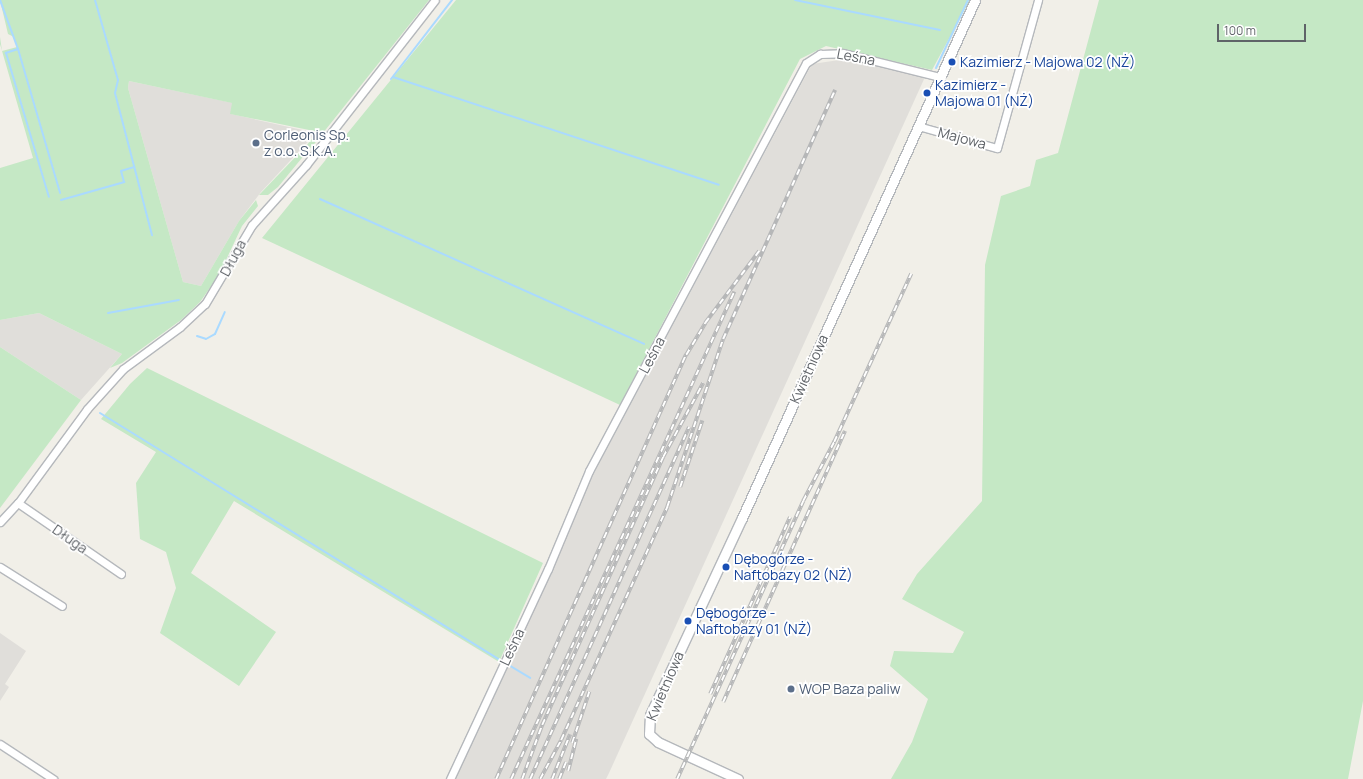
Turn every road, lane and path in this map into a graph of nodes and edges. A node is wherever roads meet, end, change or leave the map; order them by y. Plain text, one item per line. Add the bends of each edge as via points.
1 (435, 0) edge
2 (975, 0) edge
3 (1038, 0) edge
4 (940, 77) junction
5 (918, 126) junction
6 (18, 503) junction
7 (0, 522) edge
8 (0, 566) edge
9 (121, 574) dead end
10 (62, 606) dead end
11 (0, 744) edge
12 (728, 777) edge
13 (53, 779) edge
14 (450, 779) edge
15 (738, 779) edge

1 - 6 street, Długa via 306,165 252,225 205,304 180,327 123,369 87,409
2 - 4 street, Kwietniowa
3 - 5 street, Majowa via 997,148
4 - 5 street, Kwietniowa
4 - 14 street, Leśna via 843,53 820,54 804,67 590,471 548,569
5 - 12 street, Kwietniowa via 746,511 651,712 648,730 652,737
6 - 7 street, Długa
6 - 9 street, Długa
8 - 10 street
11 - 13 street
12 - 15 street

